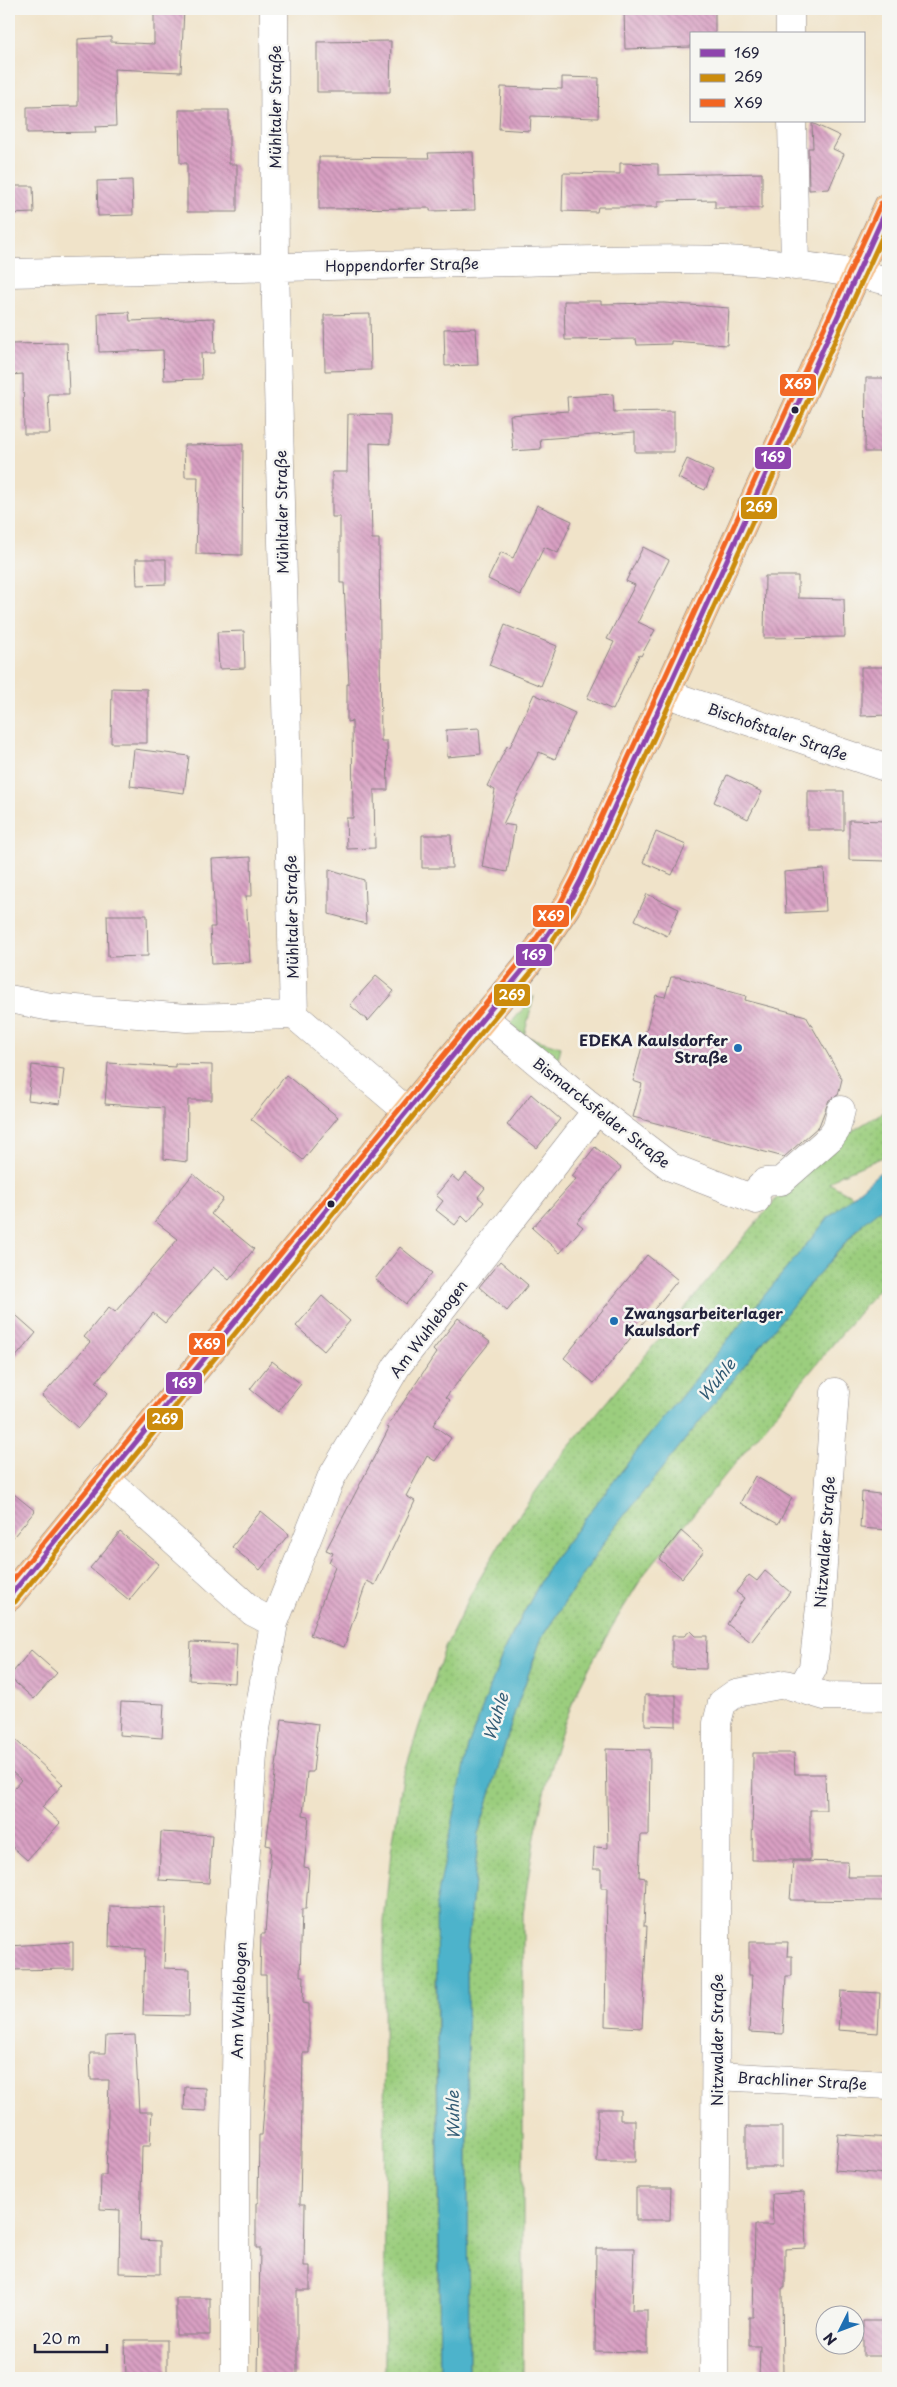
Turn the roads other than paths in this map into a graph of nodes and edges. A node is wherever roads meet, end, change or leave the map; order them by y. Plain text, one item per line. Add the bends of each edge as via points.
1 (274, 9) edge
2 (790, 9) edge
3 (790, 32) edge
4 (792, 122) edge
5 (888, 206) edge
6 (275, 266) junction
7 (795, 266) junction
8 (9, 273) edge
9 (858, 273) junction
10 (888, 280) edge
11 (667, 694) junction
12 (888, 768) edge
13 (9, 999) edge
14 (294, 1015) junction
15 (484, 1018) junction
16 (596, 1110) junction
17 (841, 1110) dead end
18 (407, 1111) junction
19 (835, 1392) dead end
20 (105, 1478) junction
21 (9, 1597) edge
22 (274, 1623) junction
23 (801, 1689) junction
24 (888, 1697) edge
25 (716, 2076) junction
26 (888, 2085) edge
27 (235, 2378) edge
28 (714, 2378) edge

1 - 6 street, Mühltaler Straße
2 - 3 street
4 - 7 street
5 - 9 main road
6 - 7 street, Hoppendorfer Straße via 720,260
6 - 8 street, Hoppendorfer Straße
6 - 14 street, Mühltaler Straße
7 - 9 street, Hoppendorfer Straße
9 - 10 street, Hoppendorfer Straße
9 - 11 main road
11 - 12 street, Bischofstaler Straße
11 - 15 main road via 567,906 527,965
13 - 14 street via 51,1007 187,1018
14 - 18 street
15 - 16 street, Bismarcksfelder Straße
15 - 18 main road
16 - 17 street, Bismarcksfelder Straße via 671,1167 753,1199 765,1182 782,1180 831,1137
16 - 22 street, Am Wuhlebogen via 397,1366 331,1478
18 - 20 main road
19 - 23 street, Nitzwalder Straße via 814,1668
20 - 21 main road
20 - 22 street via 253,1612
22 - 27 street, Am Wuhlebogen via 254,1741 238,1959
23 - 24 street via 825,1696
23 - 25 street, Nitzwalder Straße via 785,1684 736,1692 722,1703 717,1723
25 - 26 street, Brachliner Straße
25 - 28 street, Nitzwalder Straße

